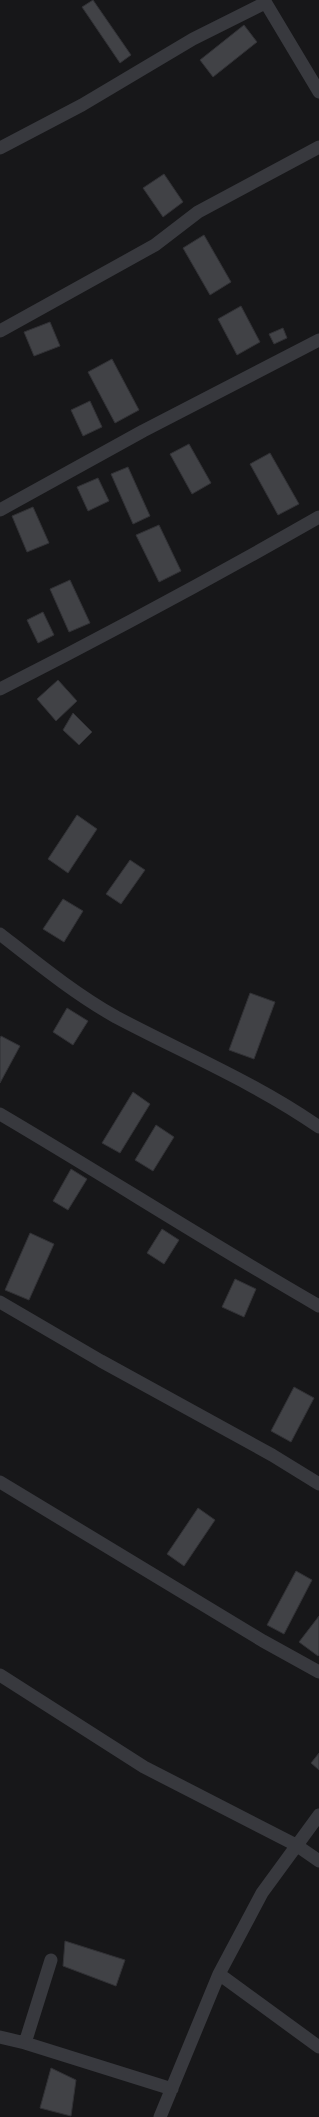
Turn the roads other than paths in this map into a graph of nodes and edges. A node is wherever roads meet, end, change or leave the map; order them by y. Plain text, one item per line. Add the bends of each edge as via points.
1 (264, 1) edge
2 (319, 92) edge
3 (319, 147) edge
4 (0, 148) edge
5 (0, 331) edge
6 (319, 340) edge
7 (0, 510) edge
8 (319, 517) edge
9 (0, 689) edge
10 (0, 934) edge
11 (0, 1114) edge
12 (319, 1127) edge
13 (0, 1302) edge
14 (319, 1306) edge
15 (0, 1482) edge
16 (319, 1484) edge
17 (319, 1672) edge
18 (0, 1675) edge
19 (319, 1815) edge
20 (296, 1845) junction
21 (319, 1861) edge
22 (52, 1960) dead end
23 (219, 1974) junction
24 (0, 2037) edge
25 (25, 2043) junction
26 (319, 2047) edge
27 (172, 2089) junction
28 (160, 2117) edge

1 - 2 street
1 - 4 street via 193,39 82,105
3 - 5 street via 198,212 155,245
6 - 7 street
8 - 9 street
10 - 12 street via 52,974 115,1016 285,1103
11 - 14 street
13 - 16 street
15 - 17 street via 263,1641
18 - 20 street via 144,1767
19 - 20 street
20 - 21 street
20 - 23 street via 262,1893
22 - 25 street
23 - 26 street
23 - 27 street
24 - 25 street
25 - 27 street
27 - 28 street

